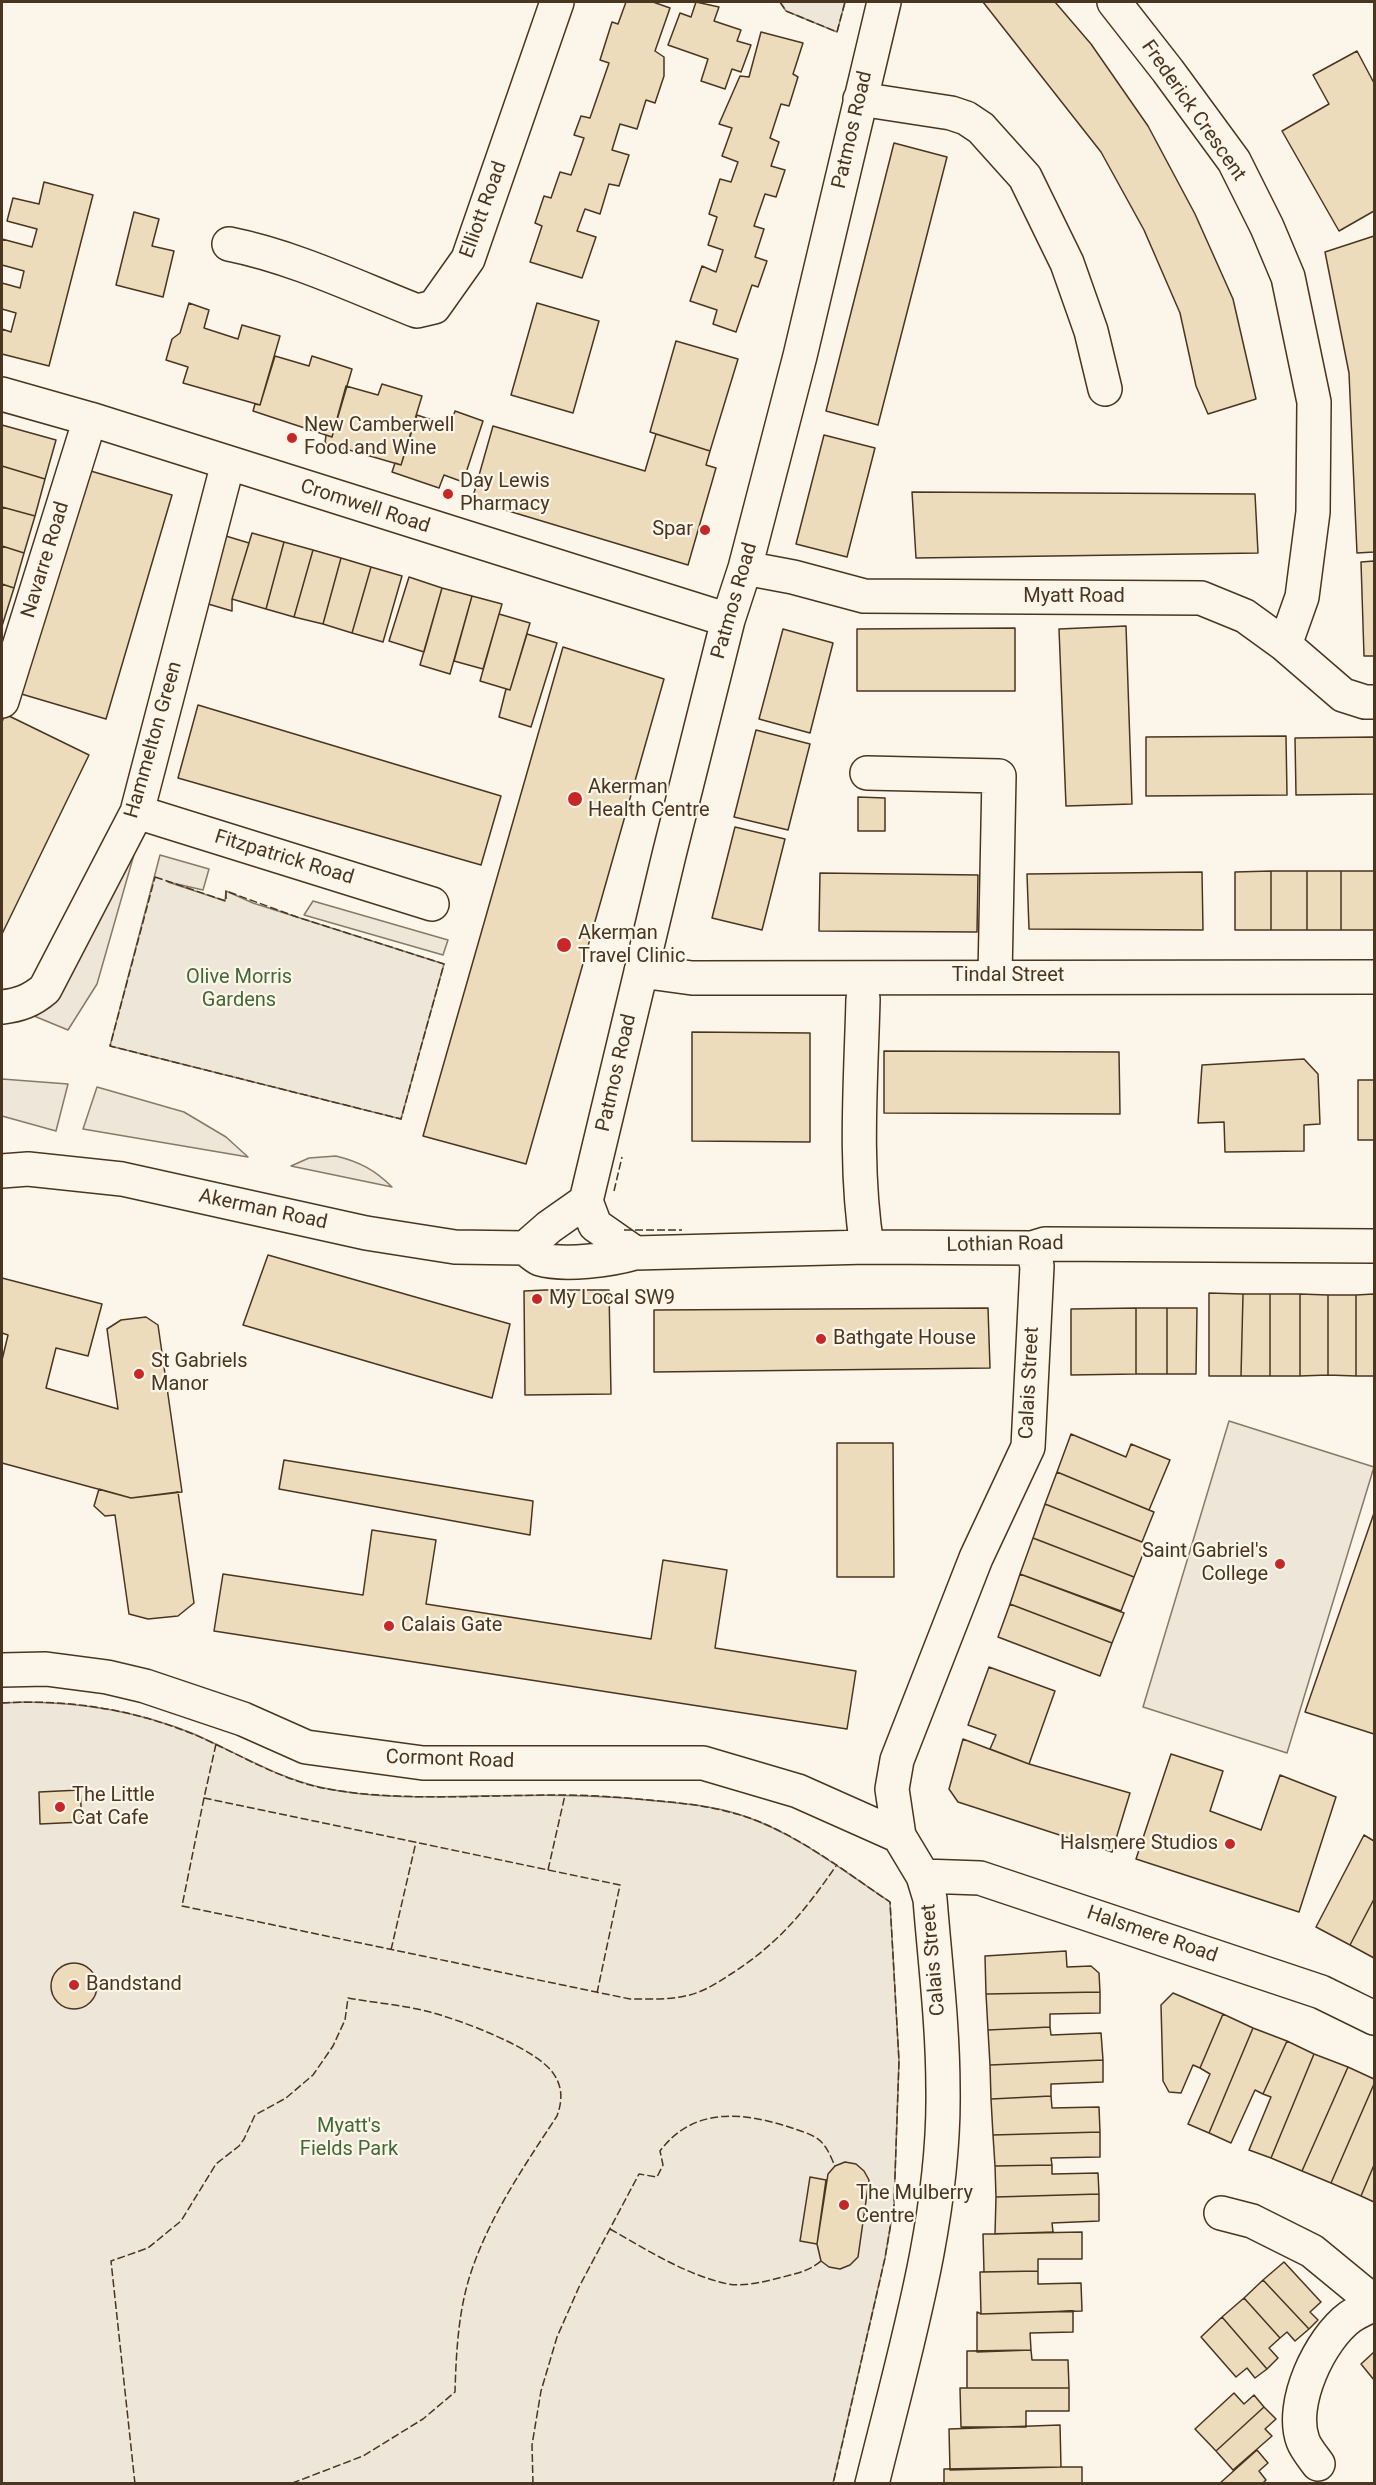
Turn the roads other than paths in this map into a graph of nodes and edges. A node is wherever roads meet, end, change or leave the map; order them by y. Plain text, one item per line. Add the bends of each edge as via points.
1 (557, 2) edge
2 (884, 2) edge
3 (1114, 2) edge
4 (860, 99) junction
5 (229, 244) dead end
6 (1105, 389) dead end
7 (2, 394) edge
8 (90, 419) junction
9 (228, 463) junction
10 (745, 568) junction
11 (728, 620) junction
12 (1285, 645) junction
13 (2, 701) edge
14 (1374, 702) edge
15 (867, 773) dead end
16 (137, 812) junction
17 (432, 904) dead end
18 (641, 971) junction
19 (995, 976) junction
20 (1374, 977) edge
21 (863, 999) dead end
22 (2, 1007) edge
23 (2, 1171) edge
24 (586, 1201) junction
25 (867, 1246) junction
26 (1374, 1246) edge
27 (525, 1248) junction
28 (1032, 1248) junction
29 (635, 1253) junction
30 (2, 1670) edge
31 (899, 1836) junction
32 (923, 1876) junction
33 (1374, 2018) edge
34 (1221, 2213) dead end
35 (1374, 2303) edge
36 (1318, 2464) dead end
37 (872, 2484) edge

1 - 5 street, Elliott Road via 468,259 434,307 417,311 282,258
2 - 4 street, Patmos Road
3 - 12 street, Frederick Crescent via 1234,161 1288,277 1314,402 1311,523 1302,597
4 - 6 street via 966,118 981,128 1025,177 1067,264 1091,331
4 - 10 street, Patmos Road
7 - 8 street, Cromwell Road
8 - 9 street, Cromwell Road
8 - 13 street, Navarre Road
9 - 11 street, Cromwell Road
9 - 16 street, Hammelton Green
10 - 11 street, Patmos Road
10 - 12 street, Myatt Road via 864,596 1201,598 1245,616
11 - 18 street, Patmos Road
12 - 14 street, Myatt Road via 1343,695
15 - 19 street via 999,776
16 - 17 street, Fitzpatrick Road
16 - 22 street, Hammelton Green via 45,989 22,1004
18 - 19 street, Tindal Street via 692,978
18 - 24 street, Patmos Road
19 - 20 street, Tindal Street
21 - 25 street via 860,1147
23 - 27 street, Akerman Road via 28,1169 122,1179 366,1233 447,1246
24 - 27 street
24 - 29 street via 595,1226
25 - 28 street, Lothian Road
25 - 29 street, Lothian Road
26 - 28 street, Lothian Road via 1045,1244
27 - 29 street, Lothian Road via 539,1258 570,1261 615,1259
28 - 31 street, Calais Street via 1037,1266 1028,1448 976,1558 897,1760 892,1789
30 - 31 street, Cormont Road via 46,1669 108,1677 232,1716 306,1747 423,1763 703,1763 798,1791
31 - 32 street, Calais Street
32 - 33 street, Halsmere Road via 980,1878 1321,1992
32 - 37 street, Calais Street via 930,1899 936,1968 944,2091 941,2138 927,2254
34 - 35 street via 1252,2221 1312,2251
35 - 36 street via 1349,2318 1306,2378 1300,2409 1302,2440

